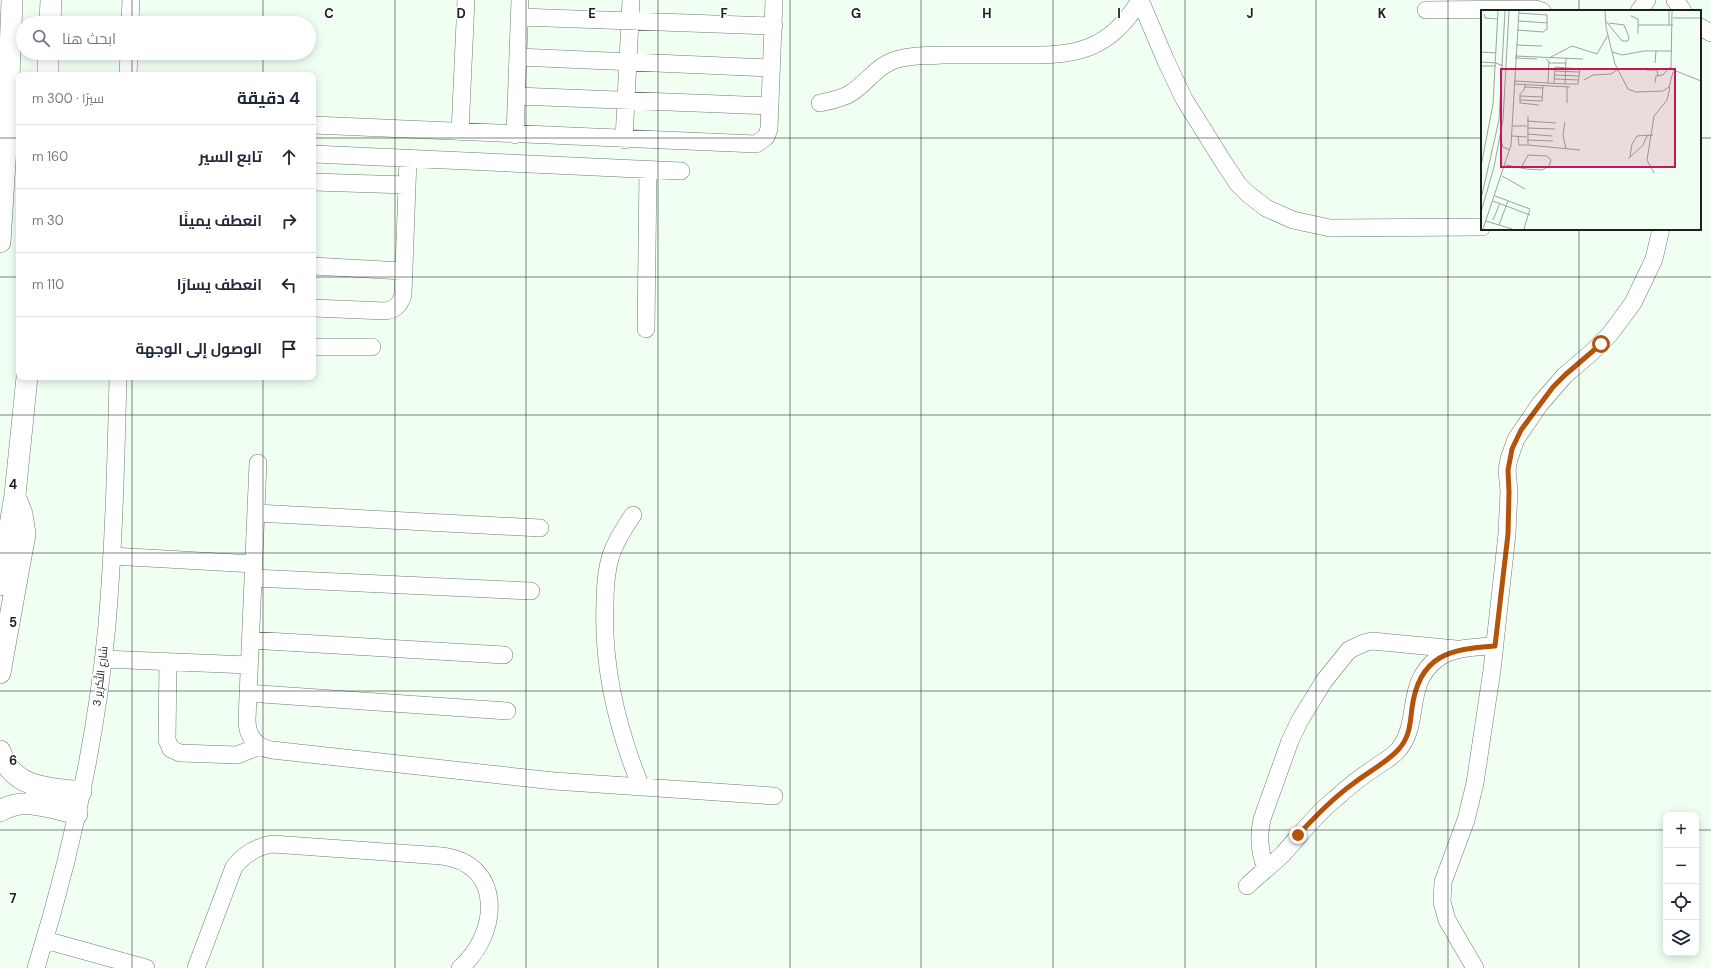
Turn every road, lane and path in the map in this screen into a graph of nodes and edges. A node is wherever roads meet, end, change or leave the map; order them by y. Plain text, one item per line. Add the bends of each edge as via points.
1 (12, 0) edge
2 (51, 0) edge
3 (131, 0) edge
4 (466, 0) edge
5 (520, 0) edge
6 (631, 0) edge
7 (774, 0) edge
8 (1140, 0) edge
9 (1647, 0) edge
10 (1675, 0) edge
11 (1426, 10) dead end
12 (1539, 10) edge
13 (1640, 10) edge
14 (1682, 10) edge
15 (50, 16) edge
16 (130, 16) edge
17 (520, 18) junction
18 (630, 21) junction
19 (774, 26) junction
20 (1701, 28) edge
21 (1711, 33) edge
22 (518, 57) junction
23 (48, 60) edge
24 (129, 60) edge
25 (628, 62) junction
26 (771, 68) junction
27 (48, 72) edge
28 (128, 72) edge
29 (517, 96) junction
30 (626, 100) junction
31 (820, 102) dead end
32 (770, 106) junction
33 (316, 125) edge
34 (460, 132) junction
35 (516, 134) junction
36 (624, 140) junction
37 (316, 154) edge
38 (408, 159) junction
39 (648, 170) junction
40 (681, 171) dead end
41 (316, 182) edge
42 (407, 185) junction
43 (1481, 227) edge
44 (1661, 230) edge
45 (0, 242) edge
46 (316, 266) edge
47 (404, 271) junction
48 (316, 308) edge
49 (646, 329) dead end
50 (316, 347) edge
51 (372, 348) dead end
52 (27, 380) edge
53 (118, 380) edge
54 (258, 463) dead end
55 (15, 495) junction
56 (256, 513) junction
57 (633, 515) dead end
58 (540, 528) dead end
59 (112, 556) junction
60 (254, 571) junction
61 (0, 585) edge
62 (531, 591) dead end
63 (250, 640) junction
64 (1495, 646) junction
65 (1459, 649) junction
66 (504, 655) dead end
67 (103, 659) junction
68 (168, 662) junction
69 (249, 665) junction
70 (0, 673) edge
71 (248, 693) junction
72 (507, 711) dead end
73 (260, 746) junction
74 (0, 751) edge
75 (642, 787) junction
76 (82, 792) junction
77 (774, 796) dead end
78 (0, 810) edge
79 (77, 814) junction
80 (1266, 868) junction
81 (1246, 886) dead end
82 (45, 940) junction
83 (36, 968) edge
84 (146, 968) edge
85 (196, 968) edge
86 (460, 968) edge
87 (1475, 968) edge

1 - 45 main road
2 - 15 main road
3 - 16 street
4 - 34 street
5 - 17 street
6 - 18 street
7 - 19 street
8 - 31 street via 1124,23 1101,42 1070,54 902,58 883,66 851,94
8 - 43 street via 1184,99 1238,184 1266,208 1293,220 1330,228
9 - 13 street
10 - 14 street
11 - 12 street
17 - 18 street
17 - 22 street
18 - 19 street
18 - 25 street
19 - 26 street
20 - 21 street
22 - 25 street
22 - 29 street
23 - 27 main road
24 - 28 street
25 - 26 street
25 - 30 street
26 - 32 street
29 - 30 street
29 - 35 street
30 - 32 street
30 - 36 street
32 - 36 street via 768,133 756,144
33 - 34 street
34 - 35 street
35 - 36 street
37 - 38 street
38 - 39 street
38 - 42 street
39 - 40 street
39 - 49 street
41 - 42 street
42 - 47 street
44 - 64 street via 1654,259 1634,303 1601,344 1553,387 1521,430 1512,449 1508,470 1508,534
46 - 47 street
47 - 48 street via 401,302 392,310
50 - 51 street
52 - 55 main road
53 - 59 street, شارع التَّكرِير 3
54 - 56 street
55 - 61 main road
55 - 70 main road via 22,514 25,534
56 - 58 street
56 - 60 street
57 - 75 street via 620,535 611,557 605,588 604,624 613,704 628,753
59 - 60 street
59 - 67 street, شارع التَّكرِير 3
60 - 62 street
60 - 63 street
63 - 66 street
63 - 69 street
64 - 65 street
64 - 87 street via 1471,802 1460,840 1442,882 1442,902 1447,920
65 - 80 street via 1436,659 1422,677 1414,698 1409,730 1393,756 1334,799
65 - 80 street via 1372,641 1356,646 1344,656 1311,700 1290,741 1259,831 1260,851
67 - 68 street
67 - 76 street, شارع التَّكرِير 3
68 - 69 street
68 - 73 street via 167,740 171,749 180,753 230,755 245,753
69 - 71 street
71 - 72 street
71 - 73 street via 248,732 250,738
73 - 75 street via 272,750 554,781
74 - 76 main road via 11,771 25,782 40,787
75 - 77 street
76 - 79 street, شارع التَّكرِير 3
78 - 79 main road via 27,803
79 - 82 street, شارع التَّكرِير 3
80 - 81 street
82 - 83 street, شارع التَّكرِير 3
82 - 84 street
85 - 86 street via 234,867 253,849 282,844 442,856 470,865 484,880 489,905 481,944

